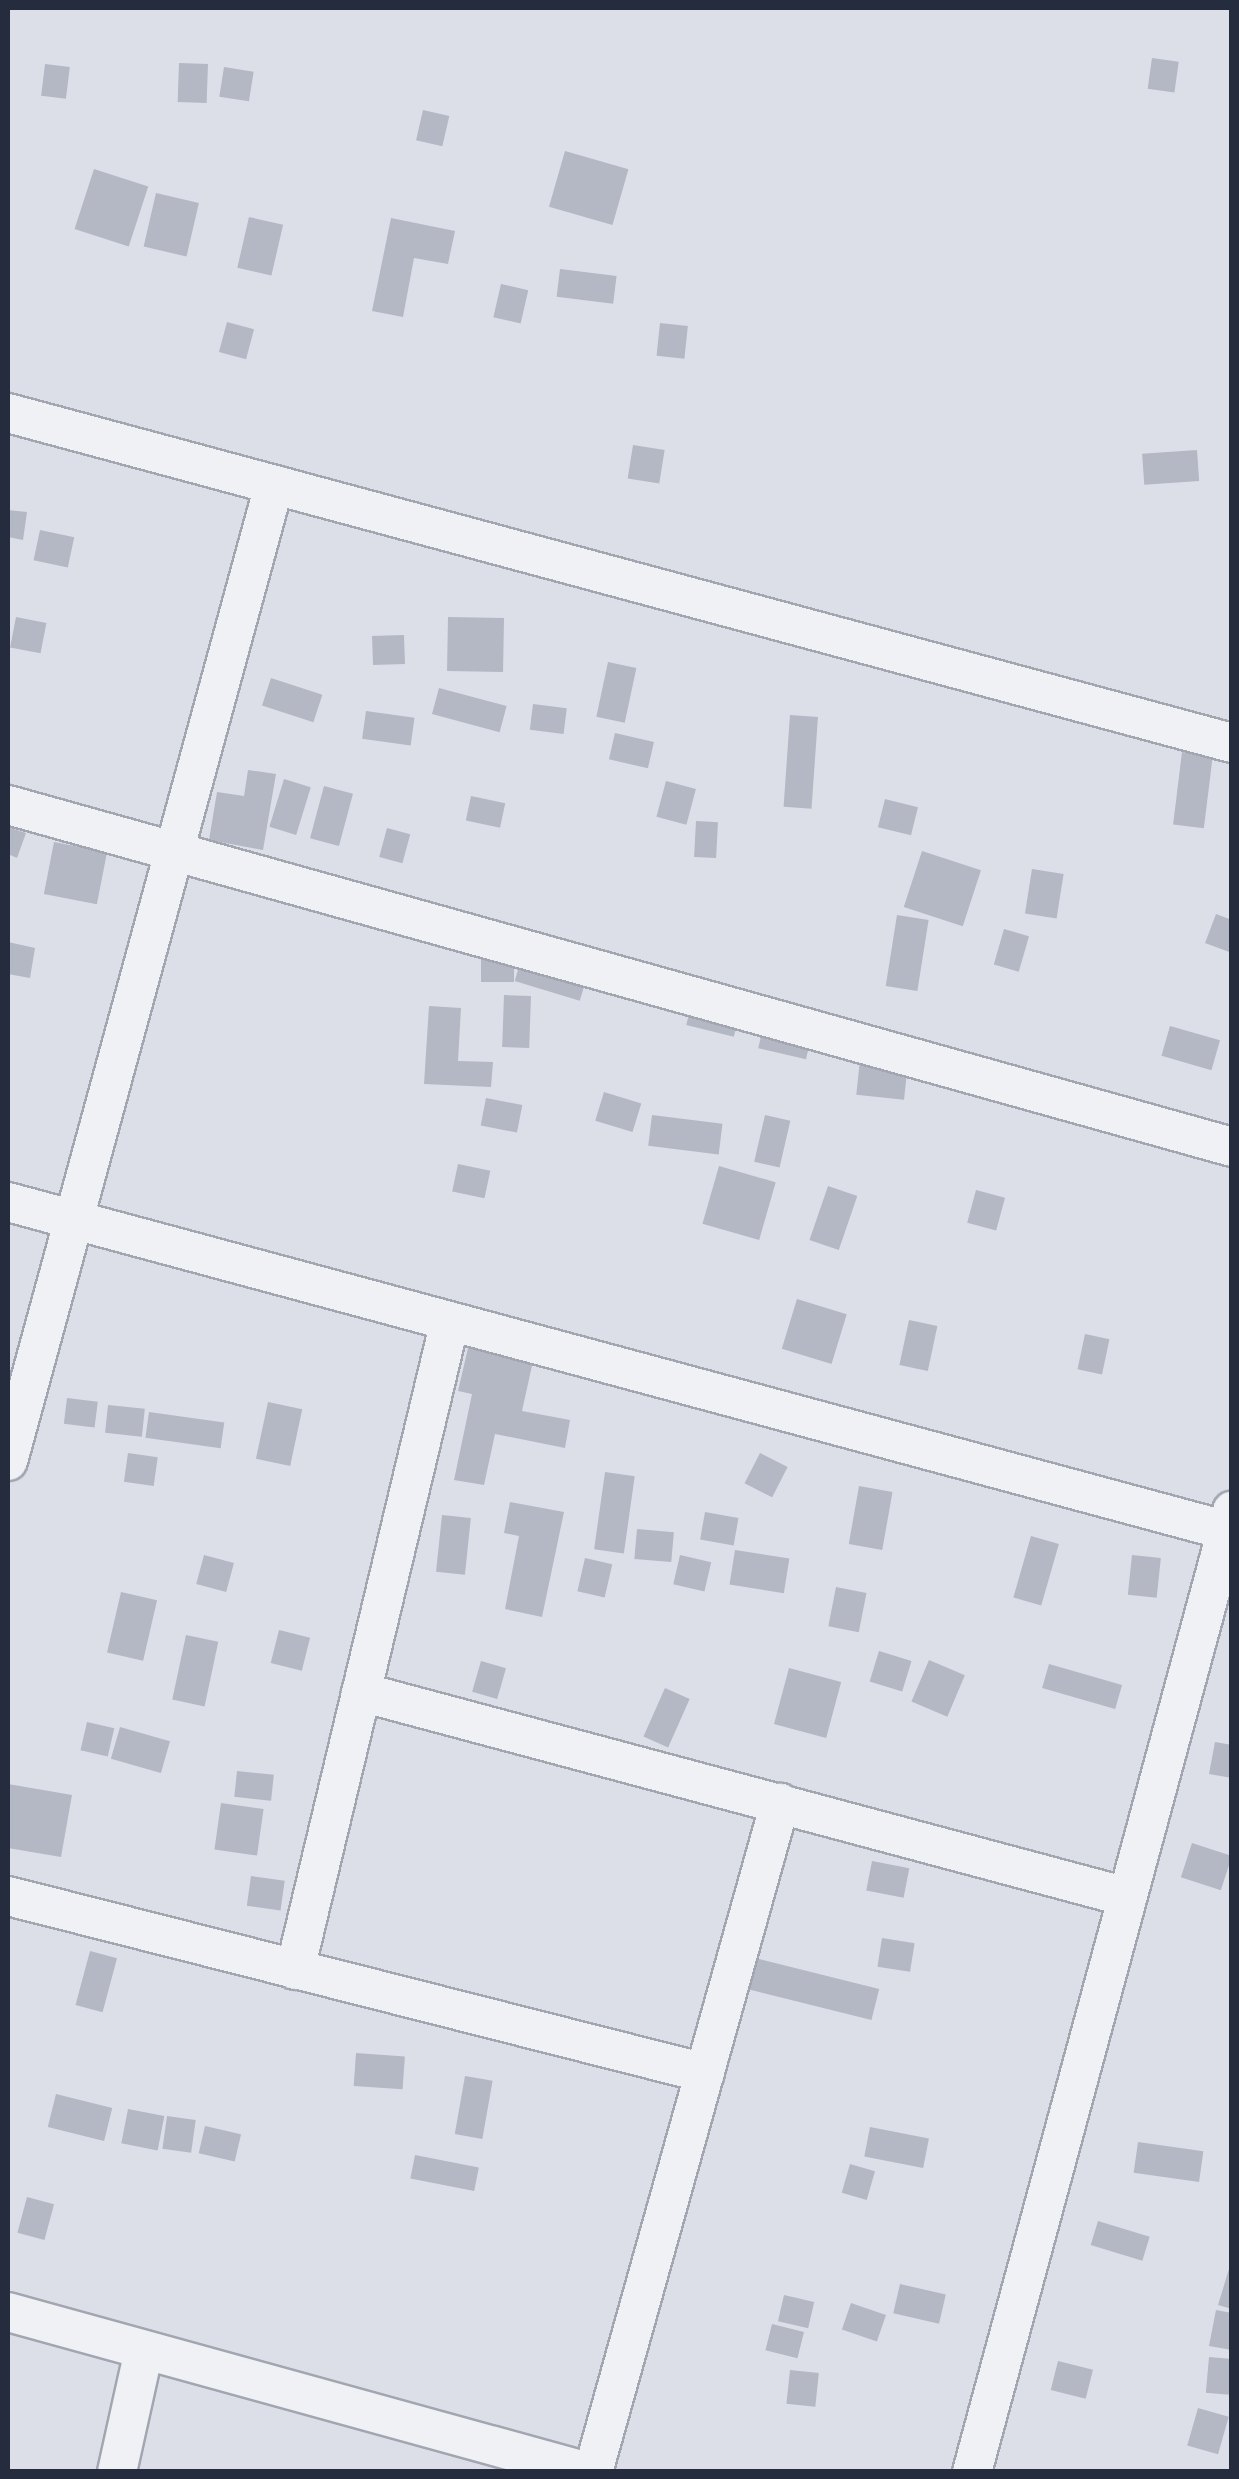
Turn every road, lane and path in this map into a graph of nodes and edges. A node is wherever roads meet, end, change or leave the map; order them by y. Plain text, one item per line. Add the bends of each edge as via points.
1 (8, 413) edge
2 (274, 485) junction
3 (1232, 743) edge
4 (8, 806) edge
5 (172, 851) junction
6 (1232, 1146) edge
7 (8, 1202) edge
8 (74, 1220) junction
9 (450, 1321) junction
10 (8, 1461) edge
11 (1230, 1524) edge
12 (361, 1692) junction
13 (780, 1803) junction
14 (8, 1896) edge
15 (1127, 1897) junction
16 (295, 1970) junction
17 (704, 2073) junction
18 (8, 2312) edge
19 (144, 2350) junction
20 (117, 2472) edge
21 (590, 2472) edge
22 (972, 2472) edge

1 - 2 street
2 - 3 street
2 - 5 street
4 - 5 street
5 - 6 street
5 - 8 street
7 - 8 street
8 - 9 street
8 - 10 street
9 - 11 street
9 - 12 street
11 - 15 street
12 - 13 street
12 - 16 street
13 - 15 street
13 - 17 street
14 - 16 street
15 - 22 street
16 - 17 street
17 - 21 street
18 - 19 street
19 - 20 street
19 - 21 street

